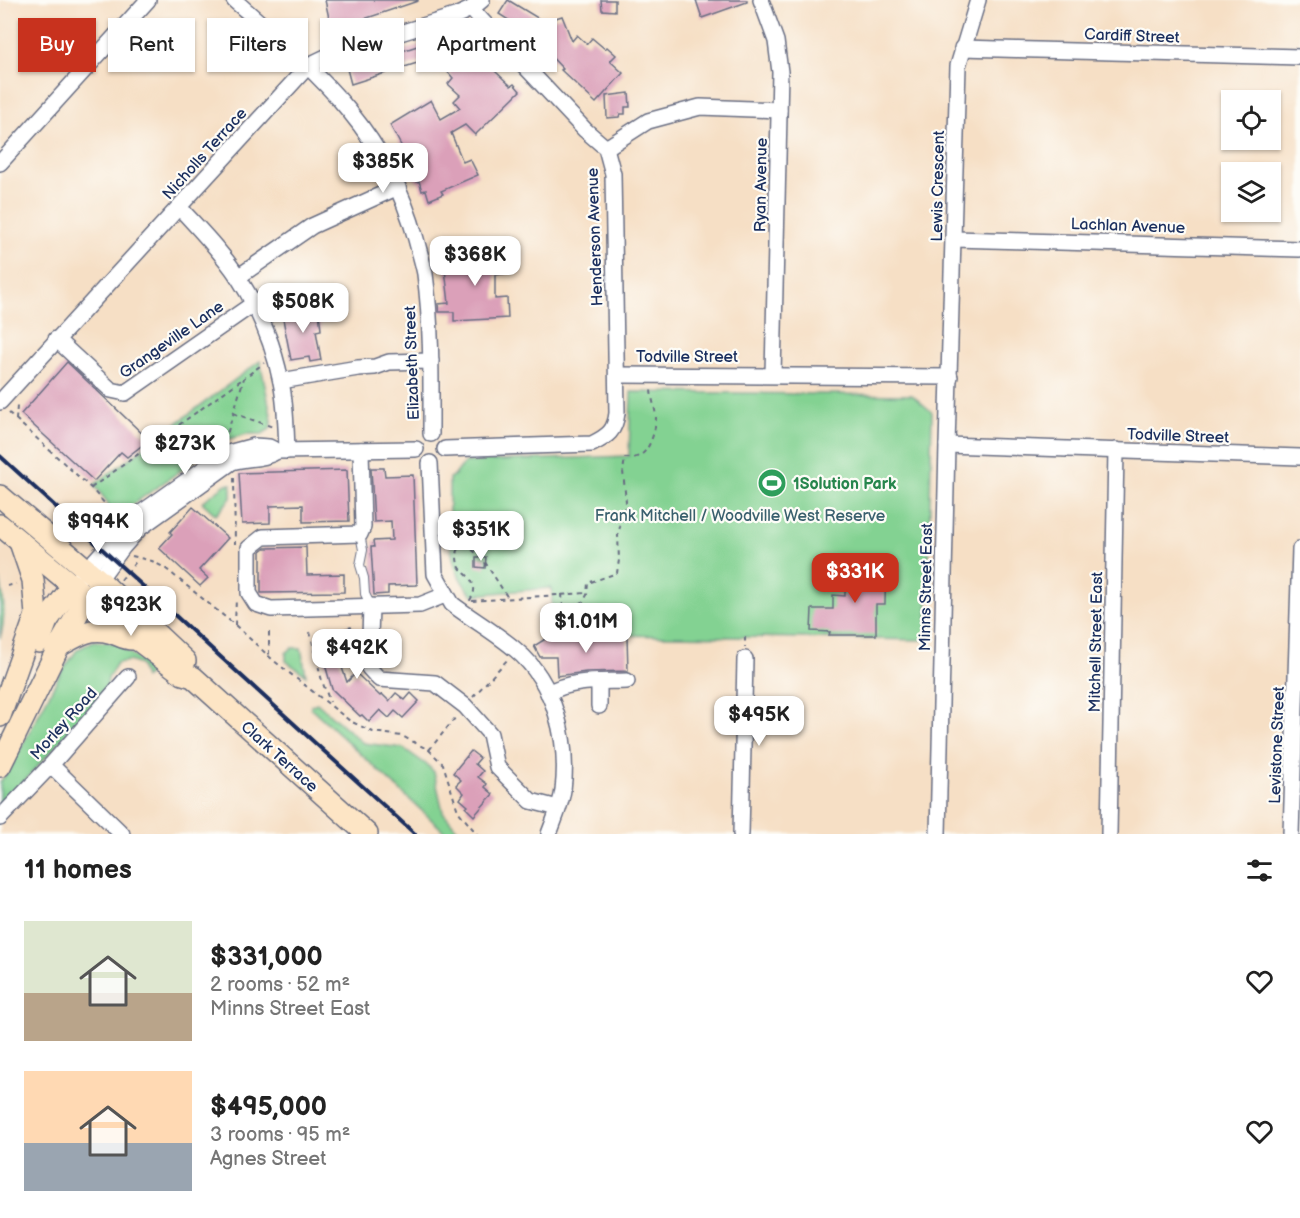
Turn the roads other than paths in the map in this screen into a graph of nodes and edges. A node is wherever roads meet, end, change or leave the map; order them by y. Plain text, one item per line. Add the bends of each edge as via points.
1 (148, 0) edge
2 (234, 0) edge
3 (761, 0) edge
4 (978, 0) edge
5 (476, 5) edge
6 (962, 48) junction
7 (1300, 57) edge
8 (309, 65) junction
9 (779, 110) junction
10 (606, 148) junction
11 (0, 163) edge
12 (398, 187) junction
13 (179, 207) junction
14 (954, 238) junction
15 (1300, 249) edge
16 (238, 277) junction
17 (253, 304) junction
18 (56, 339) junction
19 (430, 361) junction
20 (773, 374) junction
21 (617, 375) junction
22 (950, 377) junction
23 (281, 381) junction
24 (4, 407) edge
25 (431, 434) junction
26 (946, 445) junction
27 (416, 449) junction
28 (445, 449) junction
29 (361, 450) junction
30 (1116, 450) junction
31 (282, 451) junction
32 (1300, 457) edge
33 (430, 463) junction
34 (0, 496) edge
35 (0, 525) edge
36 (360, 534) junction
37 (20, 542) junction
38 (1300, 549) edge
39 (93, 583) junction
40 (445, 595) junction
41 (371, 606) junction
42 (138, 640) junction
43 (59, 646) junction
44 (745, 659) dead end
45 (18, 667) junction
46 (128, 677) dead end
47 (193, 677) junction
48 (627, 681) dead end
49 (599, 682) junction
50 (548, 693) junction
51 (599, 706) dead end
52 (0, 716) edge
53 (51, 765) junction
54 (0, 766) edge
55 (558, 808) junction
56 (0, 818) edge
57 (122, 834) edge
58 (367, 834) edge
59 (549, 834) edge
60 (741, 834) edge
61 (938, 834) edge
62 (1109, 834) edge
63 (1291, 834) edge

1 - 11 street
2 - 8 street, Elizabeth Street
3 - 9 street, Ryan Avenue via 776,41
4 - 6 street, Lewis Crescent
5 - 8 street, Nicholls Terrace
5 - 10 street, Henderson Avenue via 585,130
6 - 7 street, Cardiff Street
6 - 14 street, Lewis Crescent via 958,66
8 - 12 street, Elizabeth Street via 352,112
8 - 13 street, Nicholls Terrace
9 - 10 street via 700,107 648,121
9 - 20 street, Ryan Avenue
10 - 21 street, Henderson Avenue via 613,174
12 - 16 street via 312,226
12 - 19 street, Elizabeth Street via 424,272
13 - 16 street
13 - 18 street, Nicholls Terrace
14 - 15 street, Lachlan Avenue
14 - 22 street, Lewis Crescent
16 - 17 street
17 - 18 street, Grangeville Lane via 125,393 111,390
17 - 23 street
18 - 24 street, Nicholls Terrace
19 - 23 street via 393,362
19 - 25 street, Elizabeth Street
20 - 21 street, Todville Street
20 - 22 street, Todville Street
21 - 28 street, Todville Street via 616,426 608,437 592,444
22 - 26 street, Minns Street East
23 - 31 street via 286,426
25 - 27 street via 420,439
25 - 28 street via 440,438
26 - 30 street, Todville Street
26 - 61 street, Minns Street East
27 - 29 street
27 - 33 street via 421,460
28 - 33 street via 441,459
29 - 31 street
29 - 36 street
30 - 32 street, Todville Street
30 - 62 street, Mitchell Street East
31 - 39 street via 254,446 228,453 189,478 139,514 114,540
33 - 40 street via 435,574
34 - 39 main road
35 - 37 main road
36 - 41 lane via 360,565
36 - 41 street via 263,537 249,548 249,593 256,604 271,609
37 - 39 main road
37 - 45 main road via 33,580 36,615
38 - 63 street, Levistone Street
39 - 42 main road, Clark Terrace
39 - 43 main road
39 - 45 main road via 47,621 33,658
39 - 47 main road, Clark Terrace via 191,667
40 - 41 street via 420,605
40 - 50 street via 528,661
41 - 55 street via 369,668 380,679 435,683 465,706 490,734 497,767 531,801
42 - 43 main road via 94,630
42 - 47 main road, Clark Terrace via 183,674
43 - 54 main road
44 - 60 street
45 - 52 main road
46 - 53 street, Morley Road
47 - 58 main road, Clark Terrace
48 - 49 street
49 - 50 street via 562,685
49 - 51 street
50 - 55 street via 559,725 564,760
53 - 56 street, Morley Road
53 - 57 street
55 - 59 street

